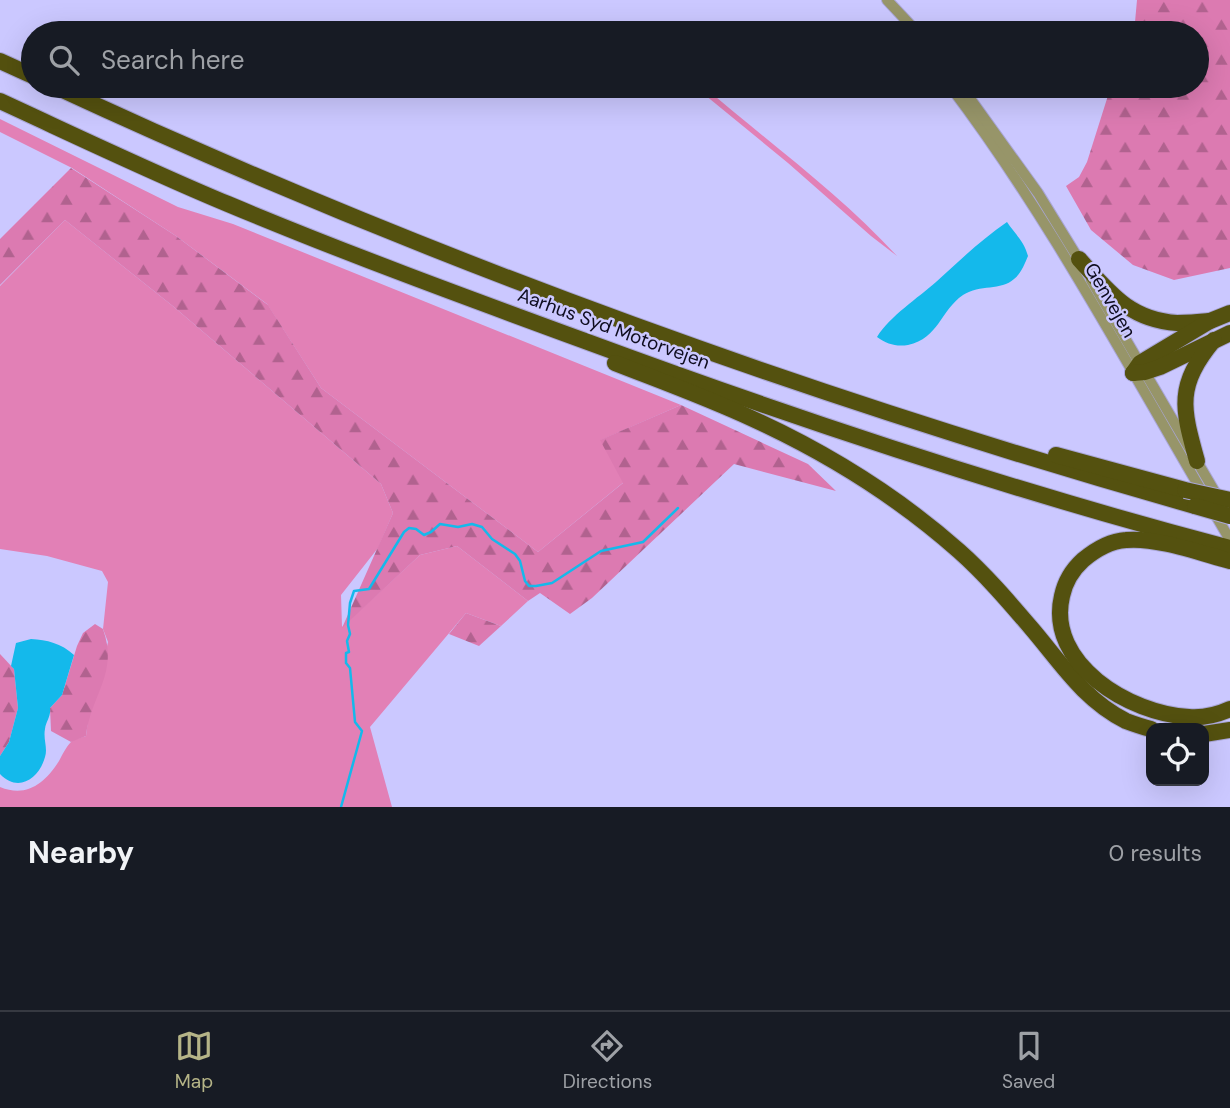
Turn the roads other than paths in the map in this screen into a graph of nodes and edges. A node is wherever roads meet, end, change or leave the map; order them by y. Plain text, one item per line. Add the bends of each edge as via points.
1 (887, 0) edge
2 (902, 21) edge
3 (907, 21) edge
4 (0, 61) edge
5 (21, 71) edge
6 (81, 98) edge
7 (958, 98) edge
8 (970, 98) edge
9 (0, 101) edge
10 (1079, 259) junction
11 (1230, 313) edge
12 (1210, 321) junction
13 (545, 326) junction
14 (1230, 333) edge
15 (1214, 340) junction
16 (1139, 369) junction
17 (900, 417) junction
18 (1197, 461) junction
19 (1230, 500) edge
20 (1230, 516) edge
21 (1226, 550) edge
22 (1230, 709) edge
23 (1146, 727) edge
24 (1228, 729) edge
25 (1209, 733) edge

1 - 2 street
1 - 3 street
4 - 5 highway
6 - 17 highway, Aarhus Syd Motorvejen via 396,235 607,316
7 - 16 street, Genvejen
8 - 10 street, Genvejen
9 - 13 highway, Aarhus Syd Motorvejen via 228,204
10 - 12 highway via 1135,312 1165,322
10 - 16 street, Genvejen
11 - 12 highway
12 - 16 highway
13 - 21 highway, Aarhus Syd Motorvejen via 880,443
13 - 23 highway via 567,343 752,418 870,484 959,552 1024,619 1085,693 1127,721
14 - 15 highway
15 - 16 highway via 1171,362
15 - 18 highway via 1187,385 1185,413
16 - 18 street, Genvejen
16 - 21 street, Genvejen
17 - 19 highway, bridge
17 - 20 highway, Aarhus Syd Motorvejen, bridge
18 - 20 street, Genvejen
21 - 22 highway via 1138,540 1102,547 1069,576 1060,620 1079,662 1121,697 1177,716 1205,716
24 - 25 highway

